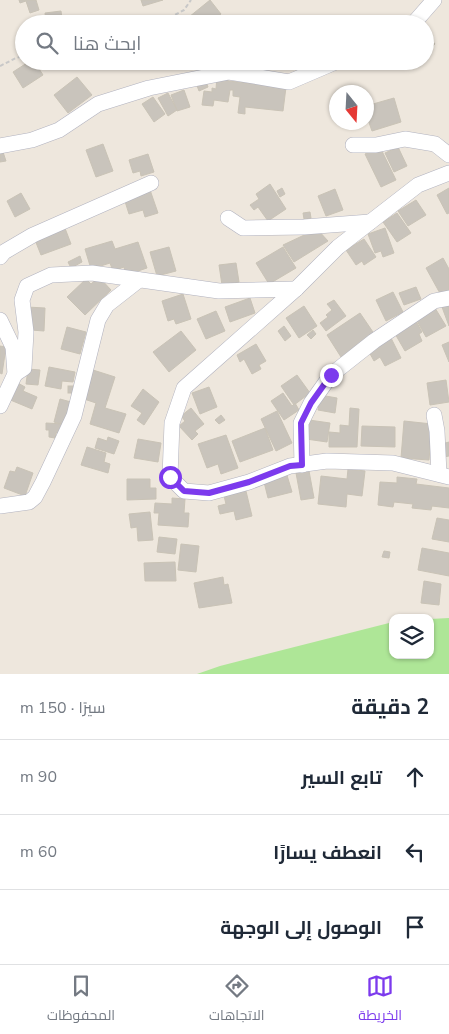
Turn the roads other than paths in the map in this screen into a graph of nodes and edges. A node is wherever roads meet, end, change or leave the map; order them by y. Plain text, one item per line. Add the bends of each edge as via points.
1 (434, 0) edge
2 (421, 15) edge
3 (317, 70) edge
4 (353, 145) dead end
5 (0, 146) edge
6 (449, 155) edge
7 (449, 173) edge
8 (151, 182) dead end
9 (228, 218) dead end
10 (370, 222) junction
11 (0, 257) edge
12 (139, 280) junction
13 (296, 289) junction
14 (449, 298) edge
15 (0, 320) edge
16 (15, 374) junction
17 (0, 406) edge
18 (434, 415) dead end
19 (302, 465) junction
20 (444, 476) edge
21 (0, 506) edge

1 - 2 street
3 - 5 street via 289,82 229,72 149,88 98,104 59,130 32,140
4 - 6 street via 404,139 435,144
7 - 10 street via 418,185
8 - 11 street via 33,235
9 - 10 street via 243,228
10 - 13 street via 338,247
12 - 13 street via 219,291
12 - 16 street via 92,273 51,275 27,286 22,300 26,332 24,368
12 - 21 street via 107,305 98,320 74,416 35,497 29,502
13 - 19 street via 184,388 172,422 170,477 184,491 209,493 290,466
14 - 19 street via 427,306 374,341 331,375 301,423
15 - 16 street via 13,347
16 - 17 street
18 - 20 street
19 - 20 street via 327,461 393,464

